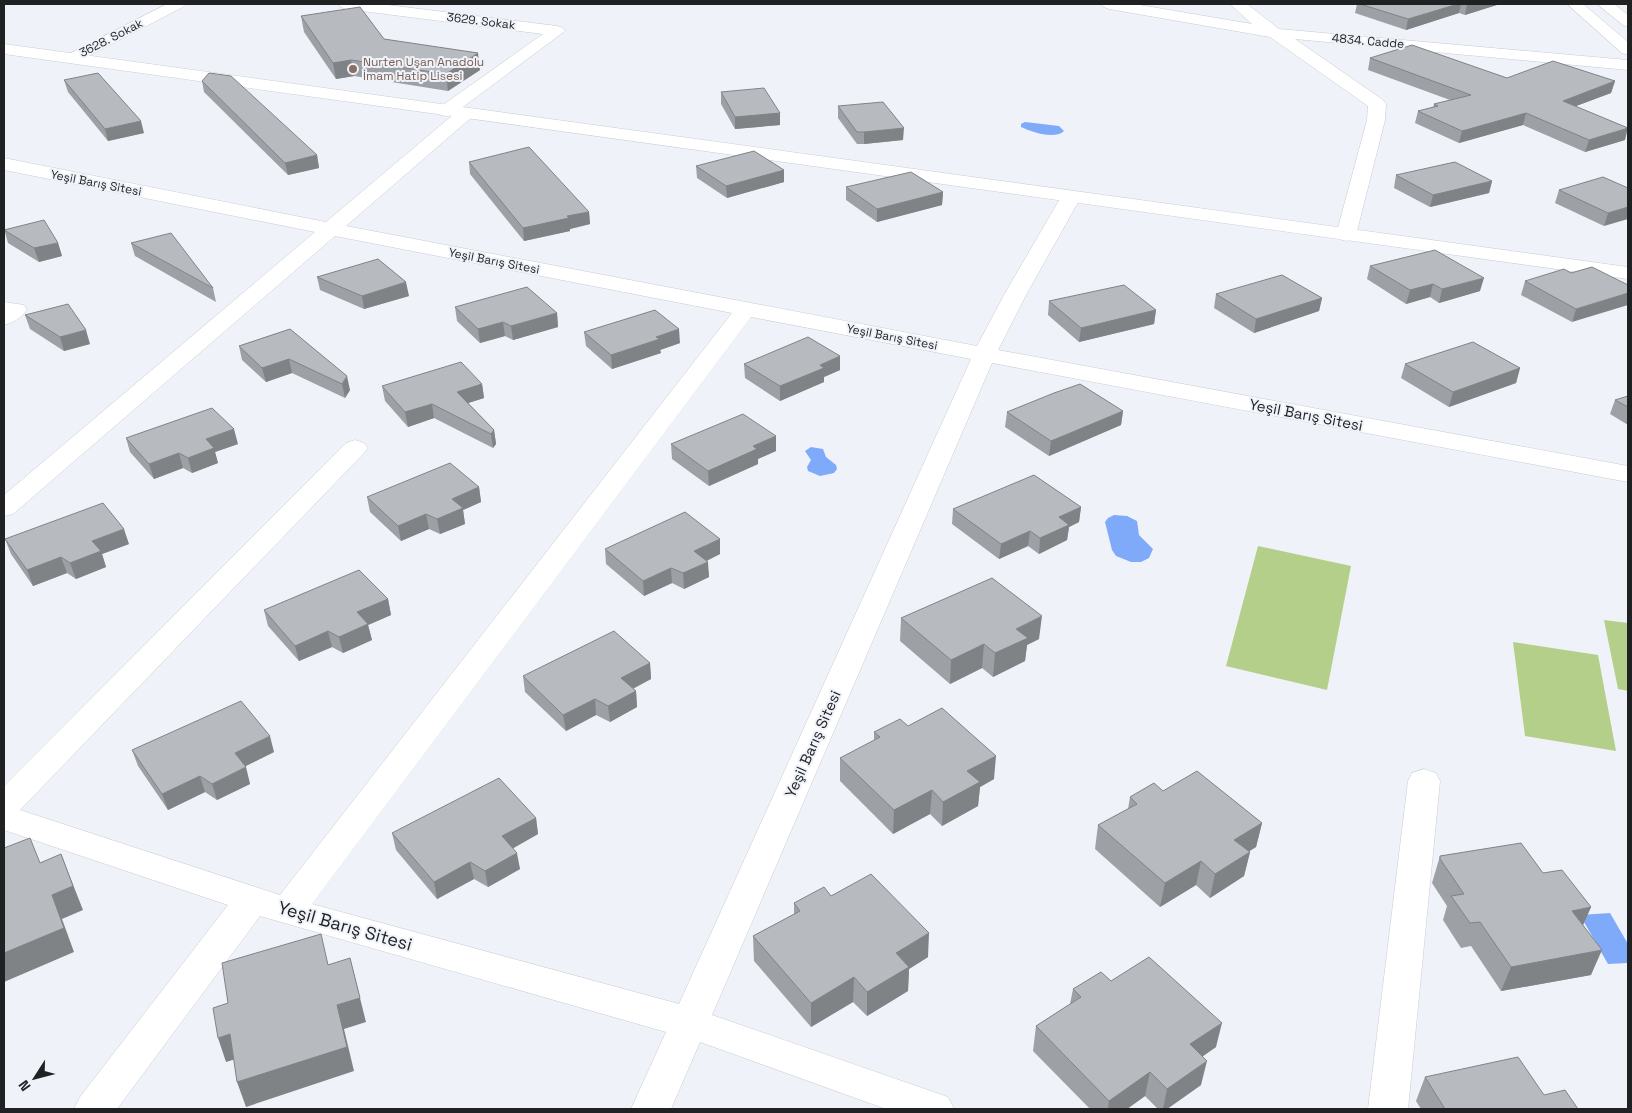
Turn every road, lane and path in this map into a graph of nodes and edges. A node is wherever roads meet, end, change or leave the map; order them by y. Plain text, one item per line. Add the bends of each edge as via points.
1 (178, 4) edge
2 (346, 4) edge
3 (1109, 4) edge
4 (1238, 4) edge
5 (1574, 4) edge
6 (1605, 4) edge
7 (1628, 22) edge
8 (1275, 33) junction
9 (4, 49) edge
10 (1628, 50) edge
11 (71, 59) junction
12 (1628, 65) edge
13 (456, 112) junction
14 (4, 164) edge
15 (1071, 197) junction
16 (330, 229) junction
17 (1346, 235) junction
18 (1628, 273) edge
19 (4, 309) edge
20 (746, 309) junction
21 (4, 318) edge
22 (984, 355) junction
23 (355, 448) dead end
24 (1628, 474) edge
25 (4, 508) edge
26 (1424, 781) dead end
27 (4, 806) edge
28 (4, 817) edge
29 (253, 899) junction
30 (287, 910) junction
31 (690, 1023) junction
32 (94, 1109) edge
33 (651, 1109) edge
34 (934, 1109) edge
35 (1388, 1109) edge

1 - 11 street, 3628. Sokak
2 - 13 street, 3629. Sokak via 557,31
3 - 8 street, 4834. Cadde
4 - 8 street
5 - 10 street
6 - 7 street
8 - 12 street, 4834. Cadde
8 - 17 street via 1377,104 1376,120
9 - 11 street
11 - 13 street
13 - 15 street
13 - 16 street
14 - 16 street, Yeşil Barış Sitesi
15 - 17 street
15 - 22 street, Yeşil Barış Sitesi
16 - 20 street, Yeşil Barış Sitesi
16 - 25 street
17 - 18 street
19 - 21 street via 16,310
20 - 22 street, Yeşil Barış Sitesi
20 - 30 street
22 - 24 street, Yeşil Barış Sitesi
22 - 31 street, Yeşil Barış Sitesi
23 - 27 street
26 - 35 street
28 - 29 street, Yeşil Barış Sitesi
29 - 30 street, Yeşil Barış Sitesi
29 - 32 street
30 - 31 street, Yeşil Barış Sitesi
31 - 33 street, Yeşil Barış Sitesi
31 - 34 street, Yeşil Barış Sitesi

